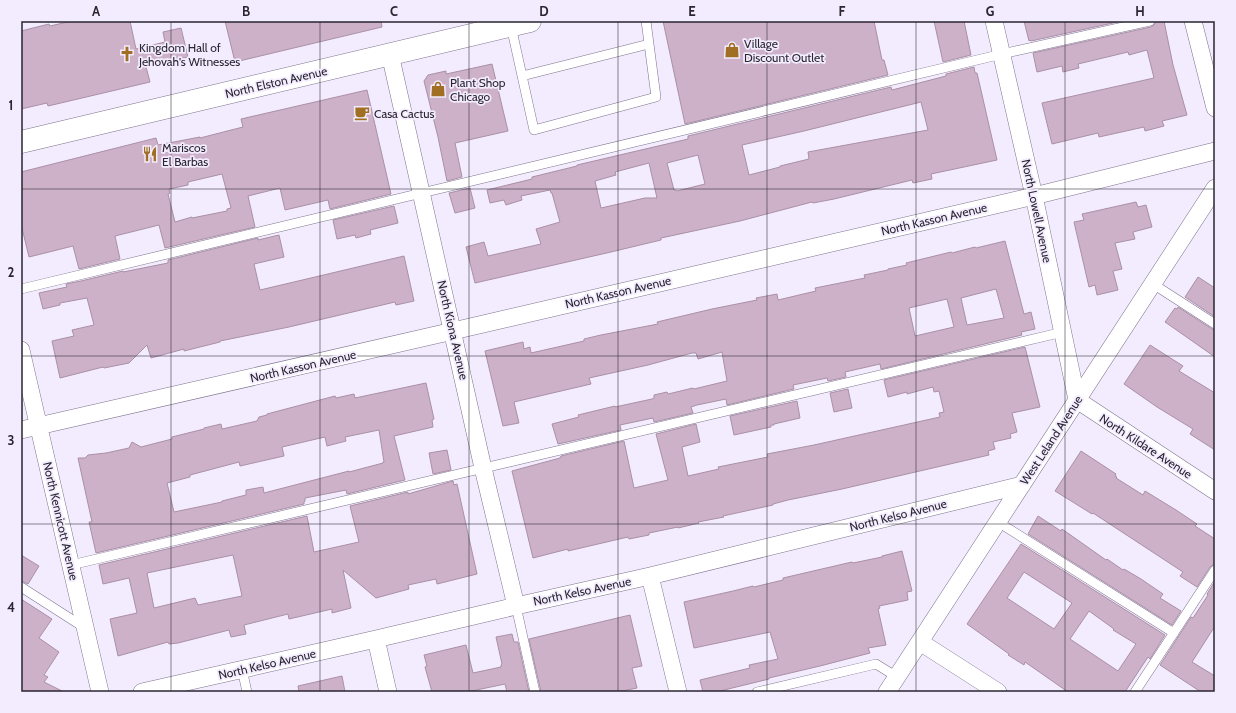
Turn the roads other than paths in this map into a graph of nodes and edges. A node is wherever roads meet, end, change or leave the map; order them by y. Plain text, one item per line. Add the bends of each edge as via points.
1 (646, 21) edge
2 (994, 21) edge
3 (1150, 21) edge
4 (1193, 21) edge
5 (521, 23) edge
6 (649, 44) junction
7 (390, 54) junction
8 (1002, 54) junction
9 (522, 76) junction
10 (1215, 108) edge
11 (21, 142) edge
12 (1215, 151) edge
13 (1215, 188) edge
14 (422, 193) junction
15 (1034, 196) junction
16 (1152, 284) junction
17 (21, 289) edge
18 (1215, 324) edge
19 (453, 331) junction
20 (1063, 332) junction
21 (21, 350) edge
22 (1077, 400) junction
23 (39, 426) junction
24 (21, 430) edge
25 (483, 468) junction
26 (1022, 485) junction
27 (1215, 491) edge
28 (998, 522) junction
29 (71, 565) junction
30 (1215, 570) edge
31 (650, 576) junction
32 (21, 587) edge
33 (516, 606) junction
34 (85, 628) junction
35 (1174, 633) junction
36 (376, 640) junction
37 (920, 642) junction
38 (242, 669) junction
39 (897, 677) junction
40 (100, 692) edge
41 (142, 692) edge
42 (247, 692) edge
43 (388, 692) edge
44 (535, 692) edge
45 (678, 692) edge
46 (757, 692) edge
47 (888, 692) edge
48 (998, 692) edge
49 (1135, 692) edge

1 - 6 lane
2 - 8 street, North Lowell Avenue
3 - 8 lane
4 - 10 street
5 - 7 main road, North Elston Avenue
5 - 9 lane
6 - 9 lane
6 - 9 lane via 656,97 534,130
7 - 11 main road, North Elston Avenue
7 - 14 street, North Kiona Avenue
8 - 14 lane
8 - 15 street, North Lowell Avenue
12 - 15 street, North Kasson Avenue
13 - 16 street, West Leland Avenue
14 - 17 lane
14 - 19 street, North Kiona Avenue
15 - 19 street, North Kasson Avenue
15 - 20 street, North Lowell Avenue
16 - 18 lane
16 - 22 street, West Leland Avenue
19 - 23 street, North Kasson Avenue
19 - 25 street, North Kiona Avenue
20 - 22 street, North Lowell Avenue
20 - 25 lane
21 - 23 street, North Kennicott Avenue
22 - 26 street, West Leland Avenue
22 - 27 street, North Kildare Avenue
23 - 24 street, North Kasson Avenue
23 - 29 street, North Kennicott Avenue
25 - 29 lane
25 - 33 street, North Kiona Avenue
26 - 28 street, West Leland Avenue
26 - 31 street, North Kelso Avenue
28 - 35 lane
28 - 37 street, West Leland Avenue
29 - 34 street, North Kennicott Avenue
30 - 35 lane
31 - 33 street, North Kelso Avenue
31 - 45 street
32 - 34 lane
33 - 36 street, North Kelso Avenue
33 - 44 lane
34 - 40 street, North Kennicott Avenue
35 - 49 lane
36 - 38 street, North Kelso Avenue
36 - 43 street
37 - 39 street, West Leland Avenue
37 - 48 street
38 - 41 street, North Kelso Avenue
38 - 42 lane
39 - 46 lane via 876,664
39 - 47 street, West Leland Avenue

